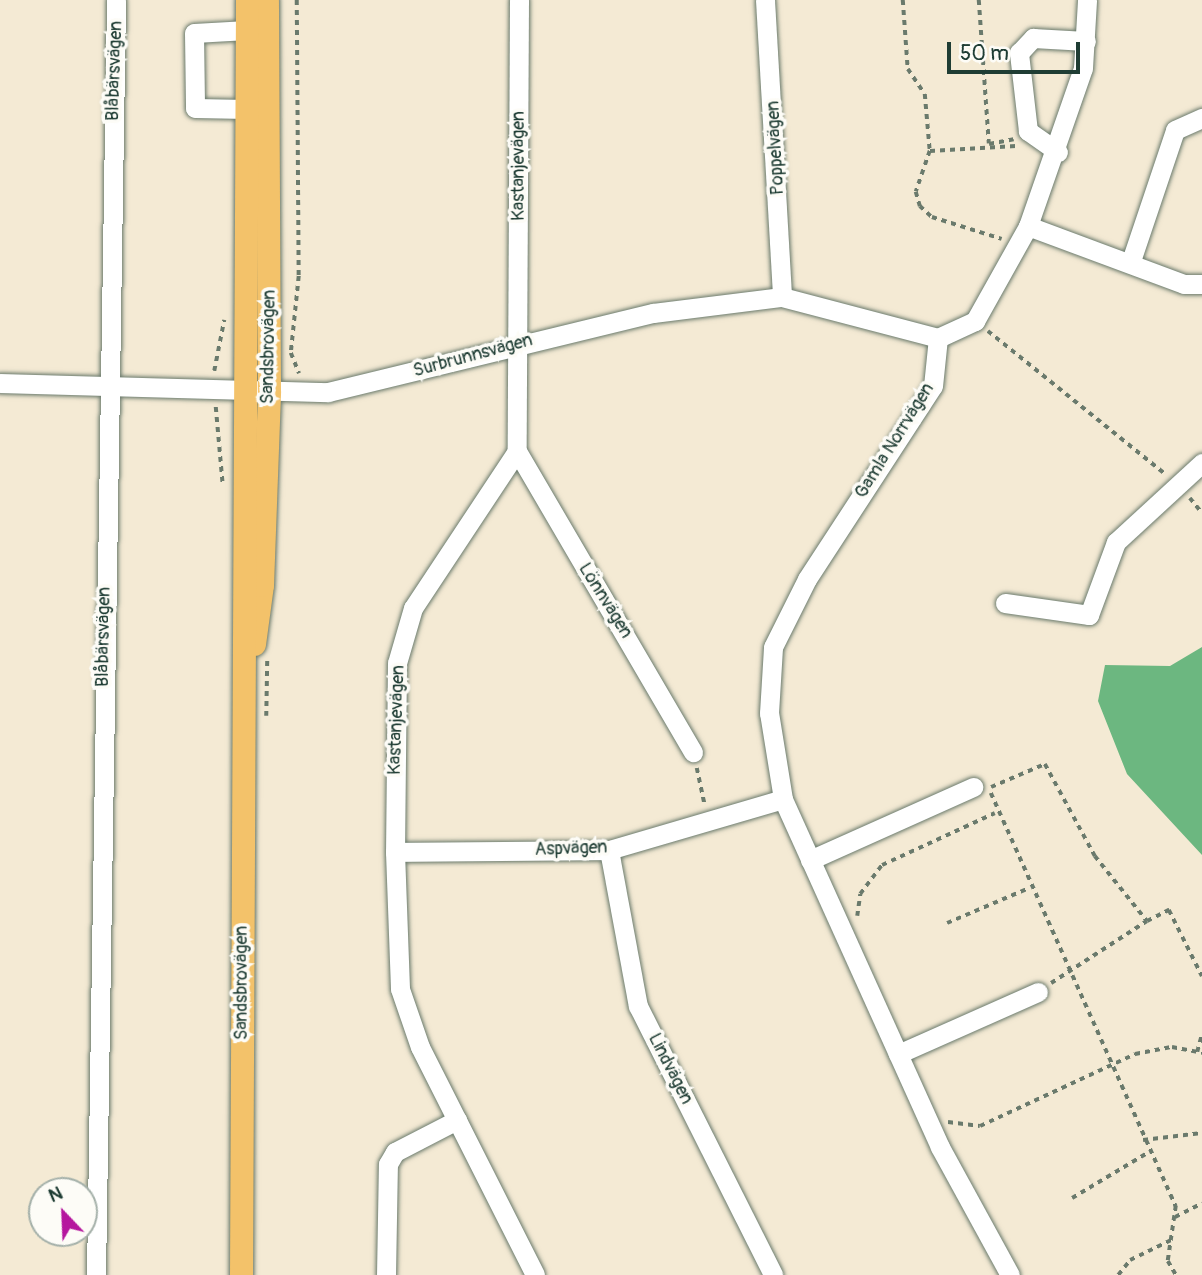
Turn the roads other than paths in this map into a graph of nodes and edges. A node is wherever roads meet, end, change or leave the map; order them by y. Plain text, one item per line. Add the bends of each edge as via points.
1 (117, 0) edge
2 (247, 0) edge
3 (267, 0) edge
4 (519, 0) edge
5 (765, 0) edge
6 (1087, 0) edge
7 (247, 30) junction
8 (1086, 41) junction
9 (247, 108) junction
10 (1202, 118) edge
11 (1058, 152) junction
12 (1020, 228) junction
13 (1131, 261) junction
14 (1202, 284) edge
15 (782, 297) junction
16 (938, 338) junction
17 (520, 342) junction
18 (0, 383) edge
19 (106, 387) junction
20 (243, 390) junction
21 (270, 391) junction
22 (517, 452) junction
23 (1202, 463) edge
24 (1005, 603) dead end
25 (246, 692) junction
26 (693, 752) road end
27 (982, 787) road end
28 (783, 799) junction
29 (609, 850) junction
30 (395, 852) junction
31 (810, 860) junction
32 (1038, 992) road end
33 (898, 1054) junction
34 (457, 1119) junction
35 (96, 1275) edge
36 (241, 1275) edge
37 (386, 1275) edge
38 (536, 1275) edge
39 (773, 1275) edge
40 (1010, 1275) edge

1 - 19 street, Blåbärsvägen
2 - 7 main road, Sandsbrovägen
3 - 21 main road, Sandsbrovägen
4 - 17 street, Kastanjevägen
5 - 15 street, Poppelvägen
6 - 8 street
7 - 9 main road, Sandsbrovägen
7 - 9 street via 194,33 195,108
8 - 11 street
8 - 11 street via 1033,38 1019,53 1028,131
9 - 20 main road, Sandsbrovägen
10 - 13 street via 1175,130
11 - 12 street
12 - 13 street
12 - 16 street via 975,321
13 - 14 street via 1184,284
15 - 16 street, Surbrunnsvägen
15 - 17 street, Surbrunnsvägen via 718,301
16 - 28 street, Gamla Norrvägen via 933,386 807,579 773,647 769,713
17 - 21 street, Surbrunnsvägen via 372,385
17 - 22 street, Kastanjevägen
18 - 19 street, Surbrunnsvägen
19 - 20 street, Surbrunnsvägen
19 - 35 street, Blåbärsvägen
20 - 21 street, Surbrunnsvägen
20 - 25 main road, Sandsbrovägen via 240,588
21 - 25 main road, Sandsbrovägen via 262,585
22 - 26 street, Lönnvägen
22 - 30 street, Kastanjevägen via 413,608 397,663
23 - 24 street via 1116,542 1089,615
25 - 36 main road, Sandsbrovägen
27 - 31 street
28 - 29 street, Aspvägen
28 - 31 street, Gamla Norrvägen
29 - 30 street, Aspvägen
29 - 39 street, Lindvägen via 638,1006
30 - 34 street, Kastanjevägen via 400,989 420,1047
31 - 33 street, Gamla Norrvägen
32 - 33 street
33 - 40 street, Gamla Norrvägen
34 - 37 street via 395,1152 388,1164
34 - 38 street, Kastanjevägen

